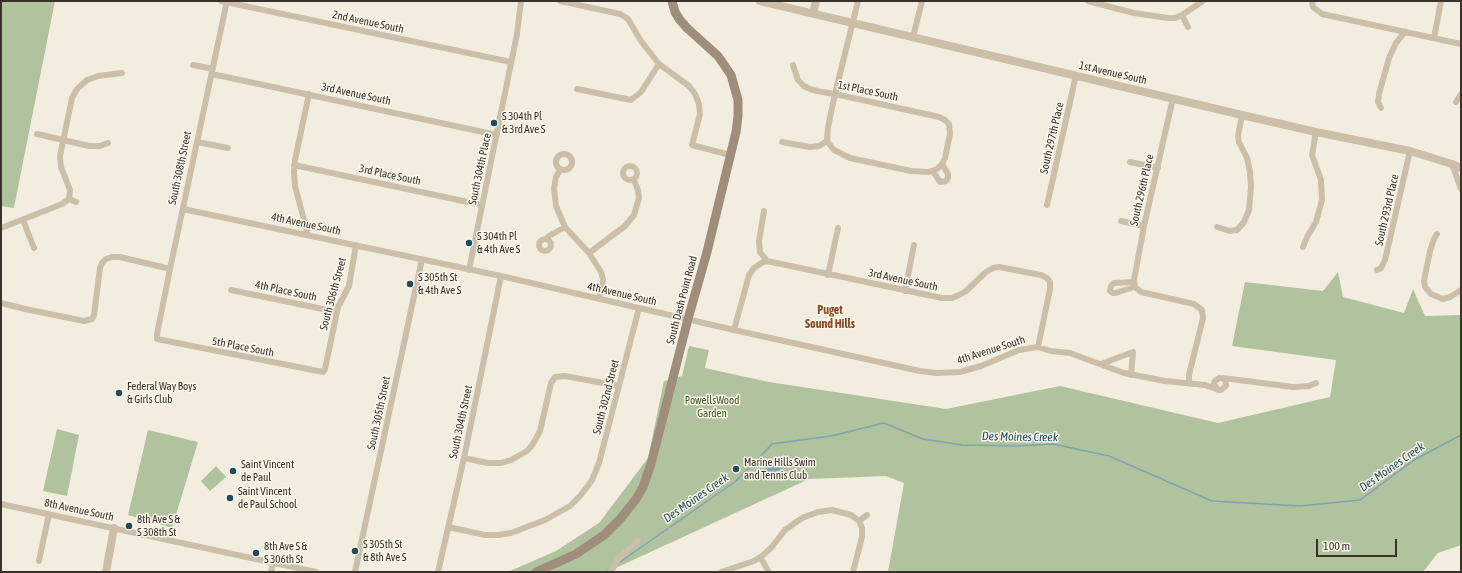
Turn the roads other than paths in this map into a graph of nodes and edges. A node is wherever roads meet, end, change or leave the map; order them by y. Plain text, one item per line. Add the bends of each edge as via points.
1 (225, 1) edge
2 (521, 1) edge
3 (560, 1) edge
4 (672, 1) edge
5 (760, 1) edge
6 (816, 1) edge
7 (858, 1) edge
8 (922, 1) edge
9 (1088, 1) edge
10 (1204, 1) edge
11 (1442, 1) edge
12 (1312, 4) edge
13 (813, 13) junction
14 (1182, 15) junction
15 (852, 22) junction
16 (1188, 27) dead end
17 (1405, 32) junction
18 (913, 37) junction
19 (1434, 38) junction
20 (1461, 44) edge
21 (511, 62) junction
22 (659, 64) junction
23 (193, 65) dead end
24 (793, 65) dead end
25 (212, 72) junction
26 (122, 73) dead end
27 (1076, 75) junction
28 (577, 89) dead end
29 (309, 94) junction
30 (835, 94) junction
31 (1461, 94) edge
32 (1173, 98) junction
33 (1456, 102) dead end
34 (1381, 108) dead end
35 (1242, 115) junction
36 (1316, 132) junction
37 (37, 134) dead end
38 (497, 135) junction
39 (62, 140) junction
40 (827, 141) junction
41 (108, 142) dead end
42 (197, 142) junction
43 (782, 142) dead end
44 (228, 148) dead end
45 (1410, 151) junction
46 (730, 155) junction
47 (1130, 162) dead end
48 (942, 164) junction
49 (1452, 164) junction
50 (294, 165) junction
51 (1158, 168) junction
52 (1461, 168) edge
53 (560, 170) dead end
54 (935, 170) junction
55 (634, 180) dead end
56 (1461, 189) edge
57 (69, 199) junction
58 (76, 202) dead end
59 (482, 205) junction
60 (1047, 205) dead end
61 (183, 209) junction
62 (764, 211) dead end
63 (23, 220) junction
64 (1121, 221) dead end
65 (1144, 226) junction
66 (565, 227) junction
67 (1217, 227) dead end
68 (1, 228) edge
69 (838, 228) dead end
70 (1437, 234) dead end
71 (308, 235) junction
72 (547, 240) dead end
73 (914, 245) dead end
74 (356, 246) junction
75 (1303, 247) dead end
76 (34, 248) dead end
77 (589, 252) junction
78 (422, 259) junction
79 (767, 261) junction
80 (170, 269) junction
81 (469, 270) junction
82 (1377, 270) dead end
83 (828, 275) junction
84 (501, 276) junction
85 (231, 290) dead end
86 (1461, 290) edge
87 (905, 291) junction
88 (599, 298) junction
89 (1, 303) edge
90 (639, 308) junction
91 (337, 312) junction
92 (688, 319) junction
93 (734, 330) junction
94 (158, 340) joint
95 (1038, 347) junction
96 (1101, 364) junction
97 (324, 372) joint
98 (1131, 374) junction
99 (1223, 378) junction
100 (1238, 379) junction
101 (1215, 381) junction
102 (1316, 383) dead end
103 (1192, 384) junction
104 (1206, 385) junction
105 (619, 386) junction
106 (1226, 386) junction
107 (1217, 389) junction
108 (464, 458) junction
109 (1, 504) edge
110 (49, 514) junction
111 (867, 515) dead end
112 (859, 521) junction
113 (448, 527) junction
114 (114, 528) junction
115 (638, 542) dead end
116 (760, 557) junction
117 (39, 562) dead end
118 (273, 563) junction
119 (106, 572) edge
120 (271, 572) edge
121 (316, 572) edge
122 (355, 572) edge
123 (438, 572) edge
124 (536, 572) edge
125 (611, 572) edge
126 (720, 572) edge
127 (769, 572) edge
128 (853, 572) edge

1 - 21 street, 2nd Avenue South
1 - 25 street, South 308th Street
2 - 21 street, South 304th Place
3 - 22 street via 620,14 628,19
4 - 46 main road, South Dash Point Road via 675,12 687,28 718,56 731,75 738,100 738,116
5 - 13 street, 1st Avenue South
6 - 13 street
7 - 15 street
8 - 18 street
9 - 14 street via 1160,18 1175,18
10 - 14 street
11 - 19 street
12 - 17 street via 1322,14
13 - 15 street, 1st Avenue South
14 - 16 street
15 - 18 street, 1st Avenue South
15 - 30 street
17 - 19 street
17 - 34 street via 1389,58 1379,94 1378,102
18 - 27 street, 1st Avenue South
19 - 20 street
21 - 38 street, South 304th Place
22 - 28 street via 641,92 631,100
22 - 46 street via 689,86 695,94 700,114 692,145
23 - 25 street, 3rd Avenue South
24 - 30 street, 1st Place South via 798,80 804,86
25 - 29 street, 3rd Avenue South
25 - 42 street, South 308th Street
26 - 39 street via 80,82 71,100
27 - 32 street, 1st Avenue South
27 - 60 street, South 297th Place
29 - 38 street, 3rd Avenue South
29 - 50 street
30 - 40 street
30 - 48 street, 1st Place South via 945,120 949,124 950,134
31 - 33 street
32 - 35 street, 1st Avenue South
32 - 51 street, South 296th Place
35 - 36 street, 1st Avenue South
35 - 67 street via 1238,136 1250,172 1248,214 1242,226 1236,230
36 - 45 street, 1st Avenue South
36 - 75 street via 1312,155 1321,180 1322,200 1316,222
37 - 39 street
38 - 59 street, South 304th Place
39 - 41 street via 92,146
39 - 57 street via 60,160 70,190
40 - 43 street via 810,147
40 - 54 street via 834,150 850,158 915,172
42 - 44 street
42 - 61 street, South 308th Street
45 - 49 street, 1st Avenue South
45 - 82 street, South 293rd Place via 1385,260
46 - 92 main road, South Dash Point Road
47 - 51 street
48 - 54 street
48 - 54 street via 948,174 946,181 940,182
49 - 52 street, 1st Avenue South
49 - 56 street
50 - 59 street, 3rd Place South
50 - 71 street via 295,186
51 - 65 street, South 296th Place
53 - 66 street via 556,177 554,195
55 - 77 street via 639,198 634,215 621,230
57 - 58 street
57 - 63 street
59 - 81 street, South 304th Place
61 - 71 street, 4th Avenue South
61 - 80 street, South 308th Street
62 - 79 street via 759,241 760,252
63 - 68 street
63 - 76 street
64 - 65 street
65 - 103 street, South 296th Place via 1134,284 1141,292 1200,307 1204,315 1190,370
66 - 72 street via 549,236
66 - 77 street
69 - 83 street
70 - 86 street via 1430,251 1425,287 1431,294 1443,299
71 - 74 street, 4th Avenue South
73 - 87 street
74 - 78 street, 4th Avenue South
74 - 91 street, South 306th Street via 348,287
77 - 88 street via 603,279
78 - 81 street, 4th Avenue South
78 - 122 street, South 305th Street
79 - 83 street, 3rd Avenue South
79 - 93 street via 752,269 749,275
80 - 89 street via 122,258 104,260 100,266 94,322
80 - 94 street, South 308th Street via 156,336
81 - 84 street, 4th Avenue South
83 - 87 street, 3rd Avenue South
84 - 88 street, 4th Avenue South
84 - 108 street, South 304th Street
85 - 91 street, 4th Place South
87 - 95 street, 3rd Avenue South via 937,298 952,298 963,293 986,272 996,268 1037,274 1049,280 1051,286
88 - 90 street, 4th Avenue South
90 - 92 street, 4th Avenue South
90 - 105 street, South 302nd Street
91 - 97 street, South 306th Street
92 - 93 street, 4th Avenue South
92 - 124 main road, South Dash Point Road via 651,464 636,499 614,527 595,543
93 - 95 street, 4th Avenue South via 936,373 970,370 1012,352
94 - 97 street, 5th Place South
95 - 96 street, 4th Avenue South via 1070,353
96 - 98 street, 4th Avenue South
96 - 98 street via 1133,352
98 - 103 street, 4th Avenue South via 1165,382
99 - 100 street
99 - 101 street
99 - 106 street
100 - 102 street via 1293,387
100 - 106 street
101 - 104 street, 4th Avenue South
101 - 107 street
103 - 104 street, 4th Avenue South
104 - 107 street, 4th Avenue South
105 - 108 street via 571,376 555,377 551,383 540,431 527,451 504,462 488,463
105 - 113 street, South 302nd Street via 594,477 576,501 534,525 511,533 485,535
106 - 107 street via 1221,390
108 - 113 street, South 304th Street
109 - 110 street, 8th Avenue South
110 - 114 street, 8th Avenue South
110 - 117 street
111 - 112 street
112 - 116 street via 851,515 837,511 810,514 785,530 772,548
112 - 128 street via 862,537
113 - 123 street, South 304th Street
114 - 118 street, 8th Avenue South
114 - 119 street
115 - 125 street via 618,559
116 - 126 street
116 - 127 street
118 - 120 street
118 - 121 street, 8th Avenue South

